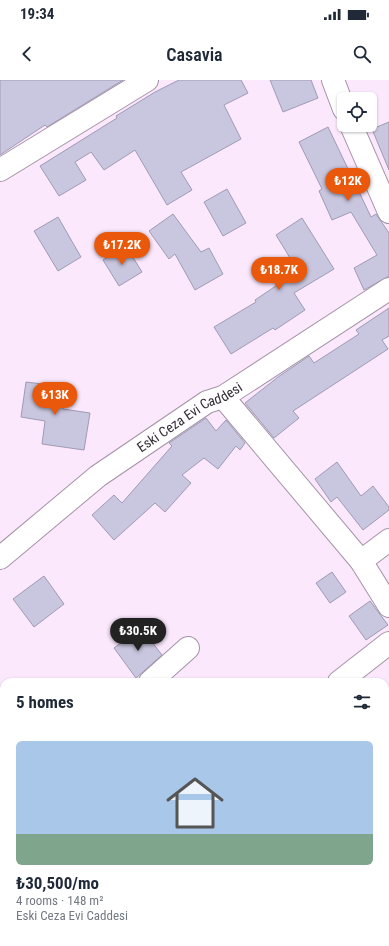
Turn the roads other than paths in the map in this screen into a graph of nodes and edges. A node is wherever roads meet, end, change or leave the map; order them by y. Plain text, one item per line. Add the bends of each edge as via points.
1 (147, 80) edge
2 (333, 80) edge
3 (337, 92) edge
4 (354, 132) edge
5 (0, 170) edge
6 (389, 212) edge
7 (389, 289) edge
8 (223, 397) junction
9 (389, 540) edge
10 (0, 558) edge
11 (361, 561) junction
12 (389, 606) edge
13 (389, 643) edge
14 (188, 648) dead end
15 (154, 678) edge
16 (344, 678) edge

1 - 5 street
2 - 3 street
4 - 6 street
7 - 8 street, Eski Ceza Evi Caddesi
8 - 10 street, Eski Ceza Evi Caddesi via 207,402 98,476
8 - 11 street
9 - 11 street
11 - 12 street
13 - 16 street
14 - 15 street

